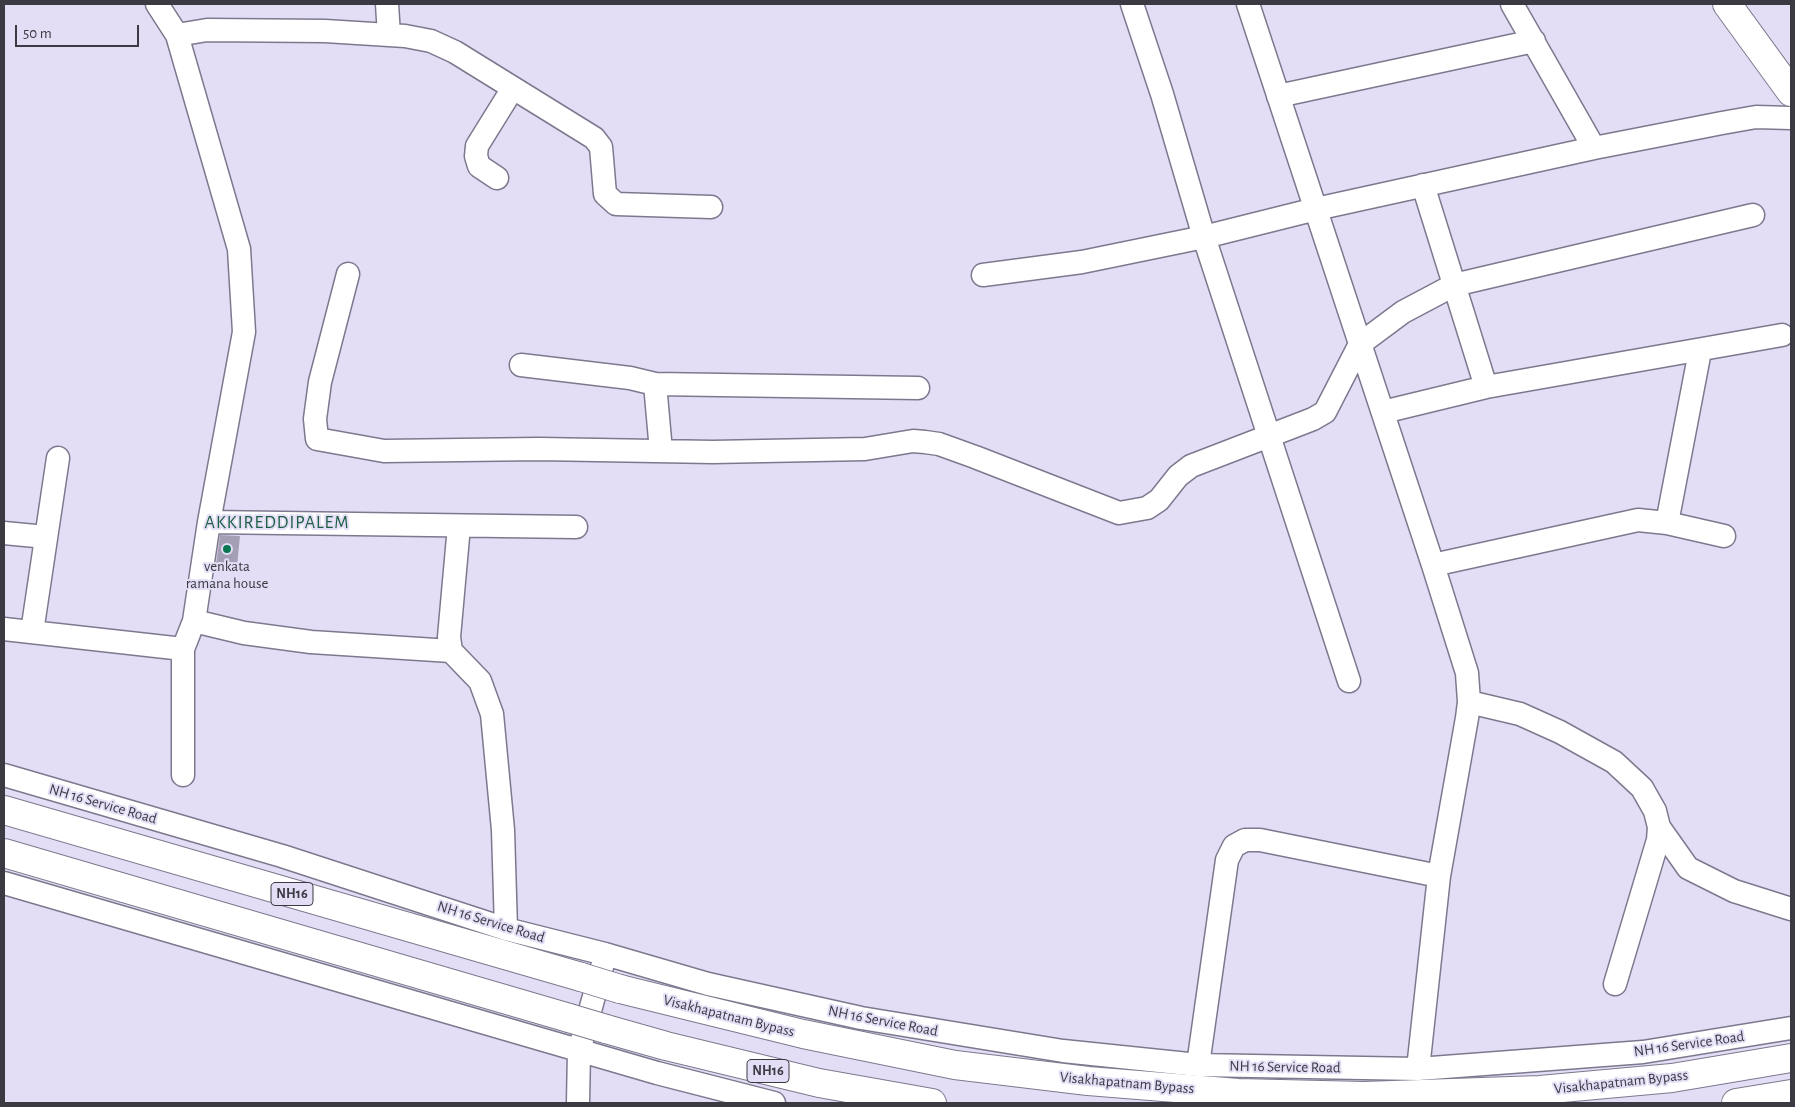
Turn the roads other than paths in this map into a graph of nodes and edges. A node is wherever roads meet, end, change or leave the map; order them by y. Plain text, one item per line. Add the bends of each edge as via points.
1 (156, 4) edge
2 (386, 4) edge
3 (1132, 4) edge
4 (1248, 4) edge
5 (1512, 4) edge
6 (1726, 4) edge
7 (389, 35) junction
8 (177, 36) junction
9 (1534, 41) junction
10 (513, 88) junction
11 (1791, 92) edge
12 (1278, 96) junction
13 (1791, 118) edge
14 (1594, 148) junction
15 (497, 178) dead end
16 (1423, 185) junction
17 (711, 207) dead end
18 (1316, 209) junction
19 (1753, 215) dead end
20 (1204, 237) junction
21 (348, 274) dead end
22 (983, 275) dead end
23 (1454, 285) junction
24 (1782, 335) dead end
25 (1360, 344) junction
26 (1700, 351) junction
27 (521, 365) dead end
28 (655, 384) junction
29 (1486, 387) junction
30 (918, 388) dead end
31 (1383, 412) junction
32 (1269, 437) junction
33 (662, 451) junction
34 (58, 458) dead end
35 (209, 522) junction
36 (1668, 523) junction
37 (459, 526) junction
38 (576, 527) dead end
39 (4, 533) edge
40 (1724, 536) dead end
41 (46, 537) junction
42 (1433, 565) junction
43 (194, 621) junction
44 (4, 629) edge
45 (32, 632) junction
46 (183, 649) junction
47 (451, 651) junction
48 (1349, 681) dead end
49 (1469, 702) junction
50 (4, 775) edge
51 (183, 775) dead end
52 (4, 810) edge
53 (1659, 827) junction
54 (4, 854) edge
55 (1439, 876) junction
56 (4, 883) edge
57 (1791, 908) edge
58 (506, 929) junction
59 (605, 954) junction
60 (1615, 984) dead end
61 (1791, 1028) edge
62 (579, 1051) junction
63 (1791, 1058) edge
64 (1198, 1065) junction
65 (1418, 1069) junction
66 (1791, 1094) edge
67 (578, 1103) edge
68 (774, 1103) edge
69 (932, 1103) edge
70 (1740, 1103) edge

1 - 8 street
2 - 7 street
3 - 20 street
4 - 12 street
5 - 9 street
6 - 11 main road
7 - 8 street via 207,30
7 - 10 street via 431,42 455,52
8 - 35 street via 239,248 244,332
9 - 12 street
9 - 14 street
10 - 15 street via 477,146 479,166
10 - 17 street via 594,138 601,147 605,194 616,204
12 - 18 street
13 - 14 street via 1756,118
14 - 16 street
16 - 18 street
16 - 23 street
18 - 20 street
18 - 25 street
19 - 23 street
20 - 22 street via 1082,262
20 - 32 street
21 - 33 street via 320,382 315,419 317,439 384,451
23 - 25 street via 1403,312
23 - 29 street
24 - 26 street
25 - 31 street
25 - 32 street via 1324,412
26 - 29 street
26 - 36 street
27 - 28 street
28 - 30 street
28 - 33 street
29 - 31 street
31 - 42 street
32 - 33 street via 1191,466 1148,508 1119,514 932,443 913,441 865,449
32 - 48 street
34 - 41 street
35 - 37 street
35 - 43 street
36 - 40 street
36 - 42 street via 1638,520
37 - 38 street
37 - 47 street via 449,637
39 - 41 street
41 - 45 street
42 - 49 street via 1466,673
43 - 46 street
43 - 47 street via 244,633 311,642
44 - 45 street
45 - 46 street
46 - 51 street
47 - 58 street via 480,681 492,714 503,830
49 - 53 street via 1520,714 1614,762 1642,788 1655,811
49 - 55 street
50 - 58 street, NH 16 Service Road via 282,856
52 - 63 main road, Visakhapatnam Bypass / NH16, bridge via 620,989 803,1034 954,1065 1088,1081 1238,1093 1364,1096 1540,1090 1672,1078
53 - 57 street via 1688,868 1734,891
53 - 60 street via 1658,840
54 - 69 main road, NH16, bridge via 666,1046 819,1083
55 - 64 street via 1260,840 1245,840 1234,846 1227,860
55 - 65 street
56 - 62 street
58 - 59 street, NH 16 Service Road
59 - 62 street
59 - 64 street, NH 16 Service Road via 708,984 861,1018 1063,1051
61 - 65 street, NH 16 Service Road via 1642,1052
62 - 67 street
62 - 68 street
64 - 65 street, NH 16 Service Road
66 - 70 main road

